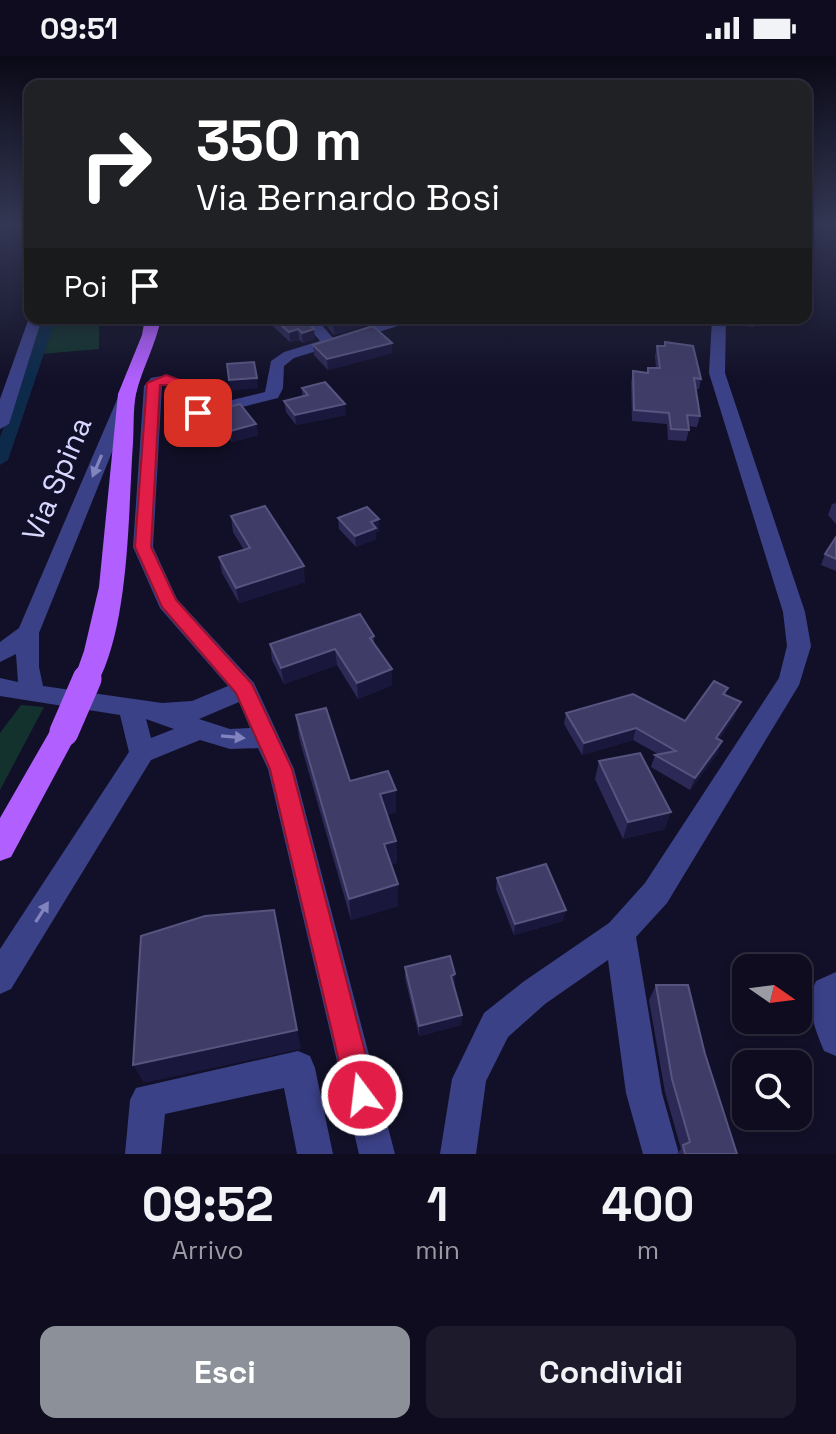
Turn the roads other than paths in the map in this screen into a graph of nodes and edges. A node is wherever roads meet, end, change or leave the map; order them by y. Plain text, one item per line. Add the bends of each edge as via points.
1 (34, 324) edge
2 (313, 324) edge
3 (375, 324) edge
4 (719, 324) edge
5 (151, 326) edge
6 (328, 341) junction
7 (157, 381) junction
8 (127, 394) junction
9 (0, 424) edge
10 (28, 633) junction
11 (0, 654) edge
12 (0, 687) edge
13 (245, 689) junction
14 (33, 694) junction
15 (130, 706) junction
16 (158, 711) junction
17 (199, 730) junction
18 (268, 737) junction
19 (142, 753) junction
20 (0, 847) edge
21 (620, 933) junction
22 (0, 978) edge
23 (836, 988) edge
24 (836, 1039) edge
25 (143, 1154) edge
26 (315, 1154) edge
27 (377, 1154) edge
28 (458, 1154) edge
29 (661, 1154) edge

1 - 9 street
2 - 6 street
3 - 6 street
4 - 21 street via 717,373 794,612 799,646 791,679 656,893
5 - 7 street via 147,360
5 - 8 main road
6 - 7 street via 278,360 272,395 203,412 190,410 175,383
7 - 13 street via 152,386 143,547 168,603
8 -> 10 street, Via Spina
8 - 20 main road, bridge via 111,587 97,651 64,732
10 - 11 street
10 - 14 street, Via Spina
12 - 14 street
13 - 16 street via 194,711
13 - 18 street
14 - 15 street
15 - 16 street
15 - 19 street
16 - 17 street
17 -> 18 street via 230,739
17 - 19 street
18 - 27 street via 281,769
22 -> 19 street
21 - 28 street via 496,1025 469,1079
21 - 29 street via 644,1093
23 - 24 street via 827,992 827,1013
25 - 26 street via 148,1100 298,1068

